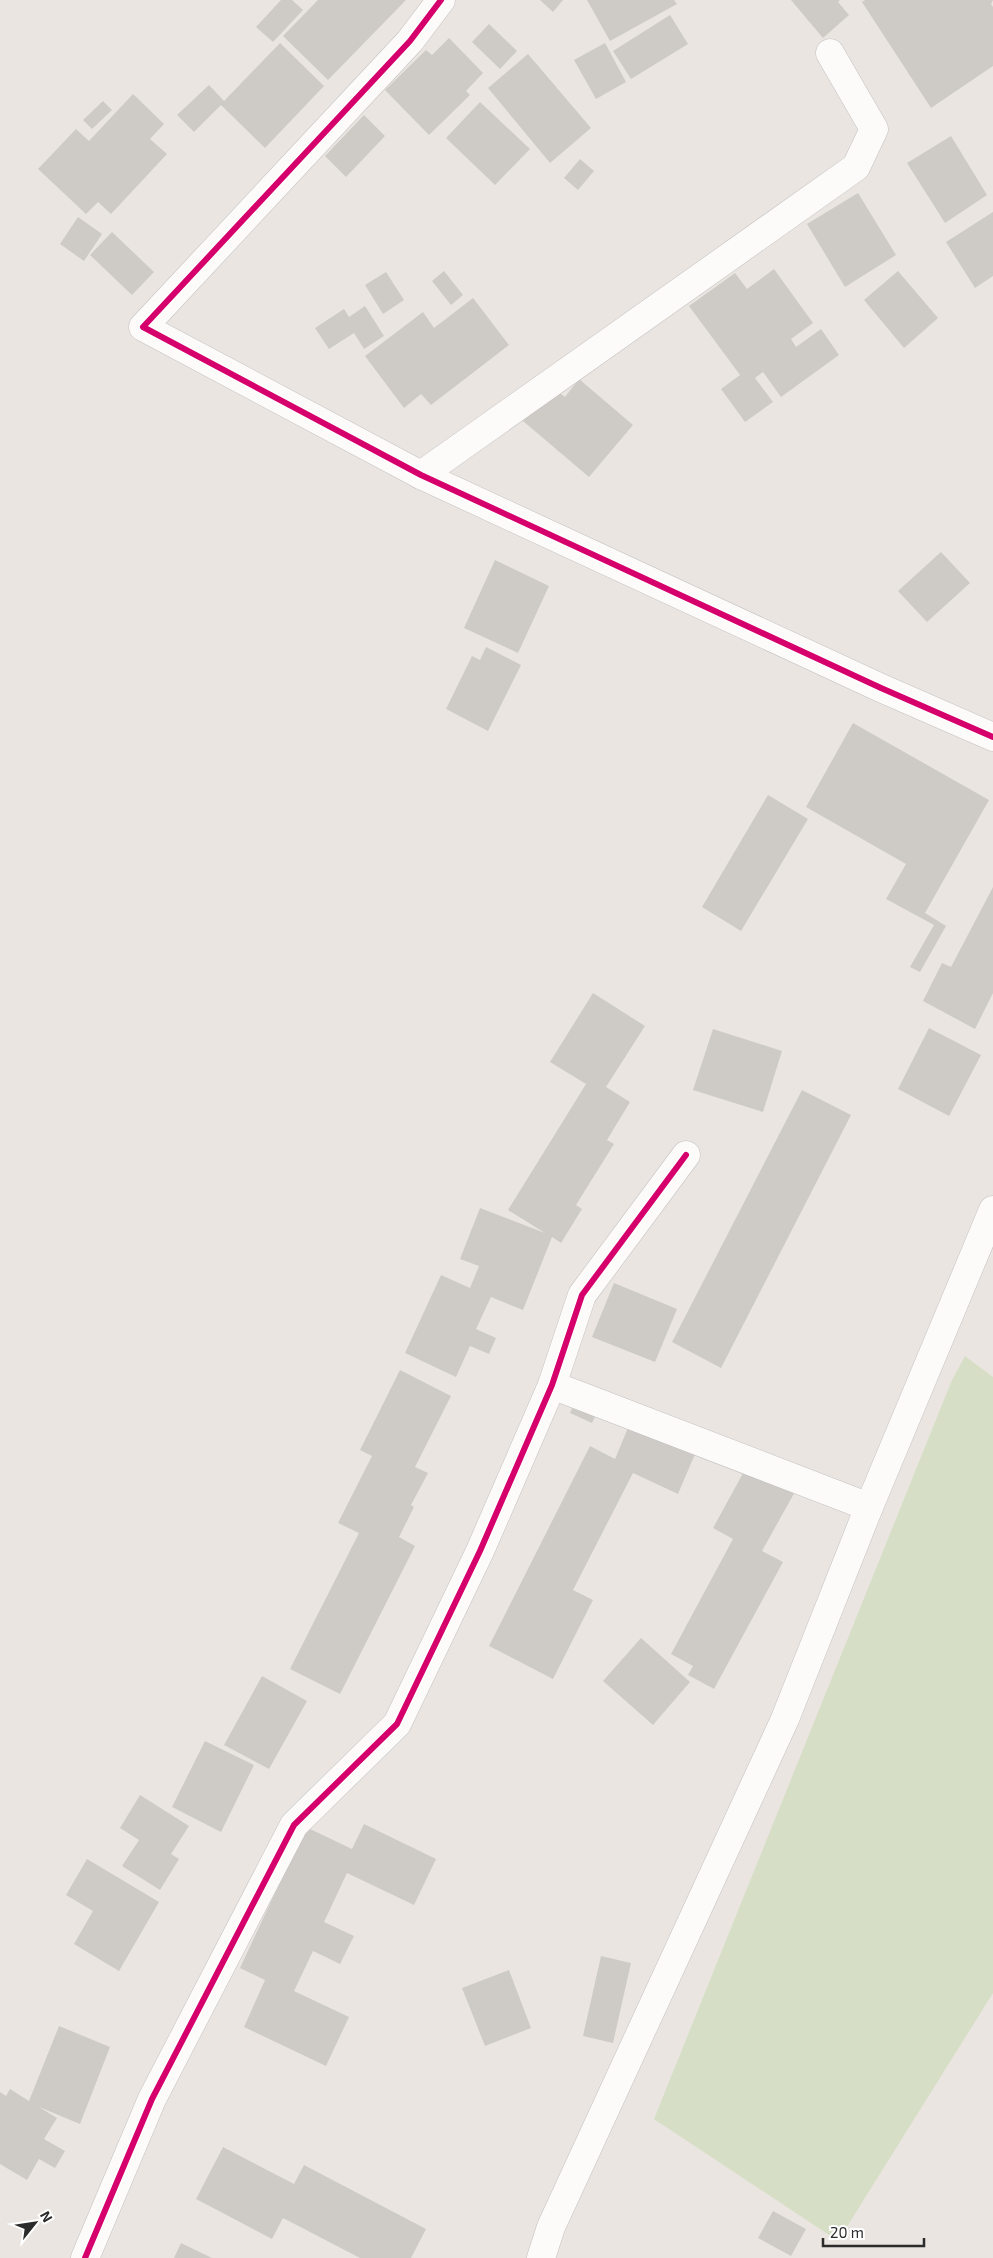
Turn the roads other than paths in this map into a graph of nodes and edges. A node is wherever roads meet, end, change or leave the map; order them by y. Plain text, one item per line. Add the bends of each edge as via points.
1 (441, 0) edge
2 (830, 52) dead end
3 (422, 475) junction
4 (993, 736) edge
5 (686, 1156) dead end
6 (993, 1210) edge
7 (552, 1384) junction
8 (869, 1508) junction
9 (84, 2258) edge
10 (540, 2258) edge

1 - 3 street via 410,41 143,326
2 - 3 street via 874,129 856,167
3 - 4 street via 881,688
5 - 7 street via 582,1295
6 - 8 street
7 - 8 street
7 - 9 street via 480,1551 397,1724 294,1825 152,2099
8 - 10 street via 785,1719 551,2227

